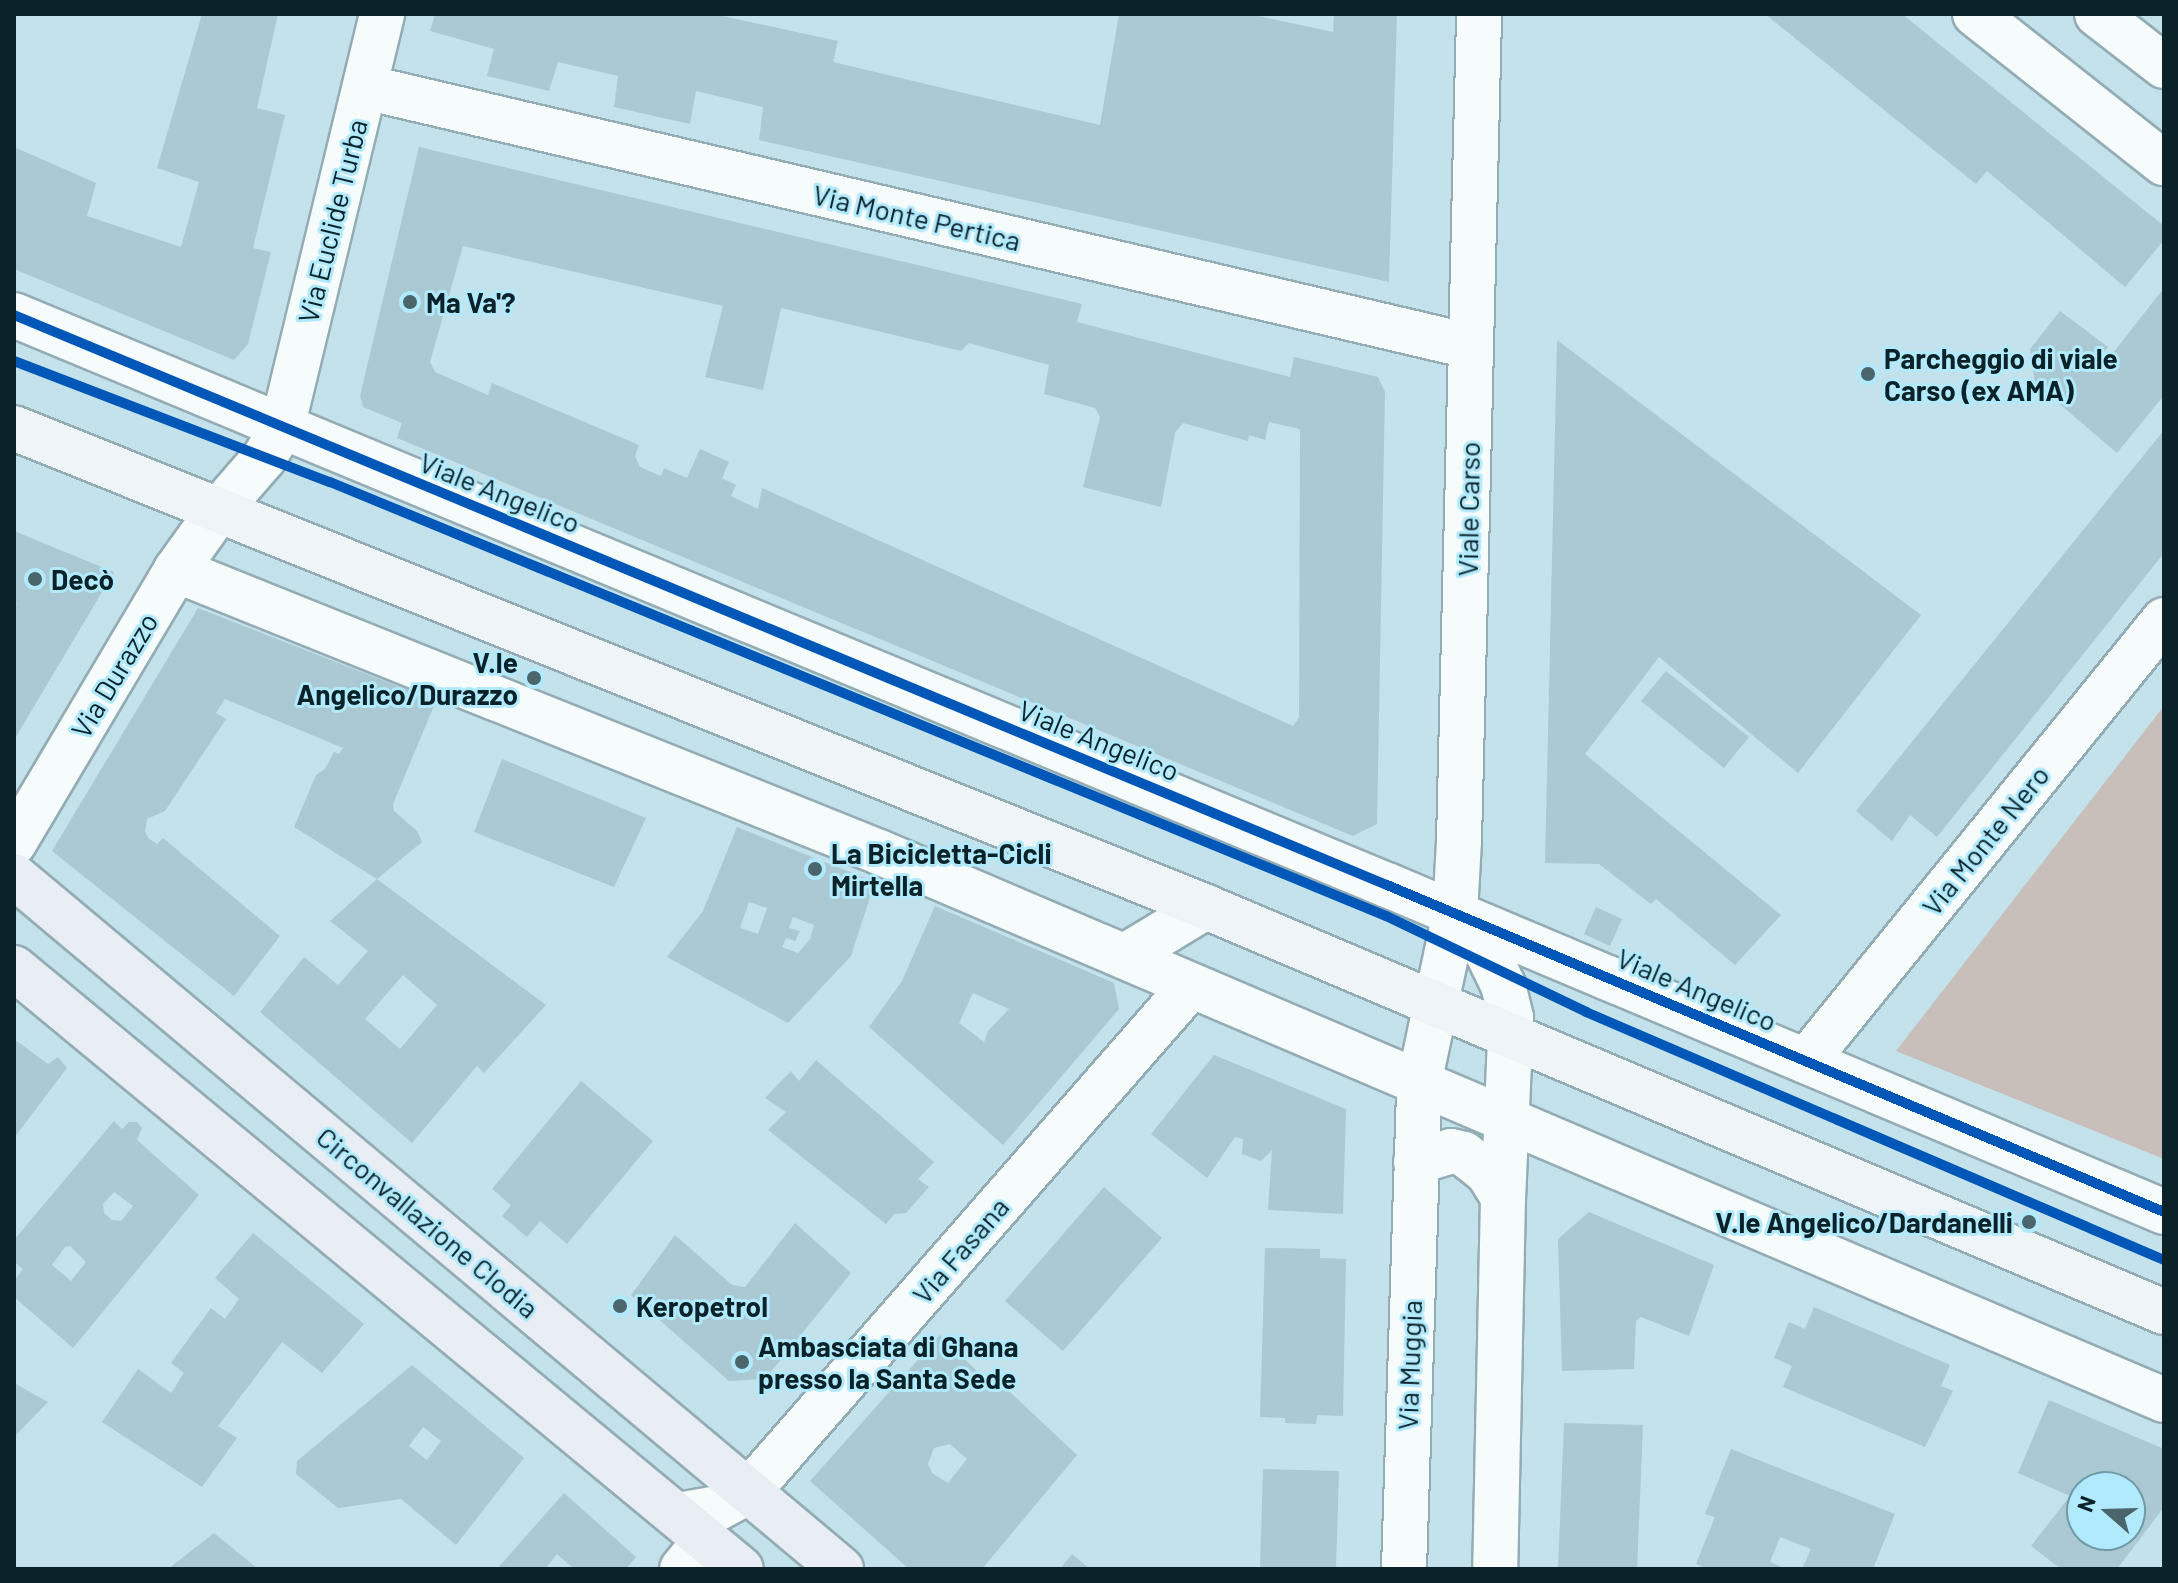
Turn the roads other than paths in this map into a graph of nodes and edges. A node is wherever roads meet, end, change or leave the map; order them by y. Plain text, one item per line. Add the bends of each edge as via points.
1 (382, 14) edge
2 (1479, 14) edge
3 (1975, 14) edge
4 (2097, 14) edge
5 (2164, 66) edge
6 (365, 87) junction
7 (2164, 163) edge
8 (14, 315) edge
9 (1469, 346) junction
10 (14, 428) edge
11 (273, 443) junction
12 (219, 510) junction
13 (176, 570) junction
14 (2164, 620) edge
15 (14, 843) edge
16 (14, 876) edge
17 (1206, 907) junction
18 (1455, 913) junction
19 (1125, 956) junction
20 (14, 968) edge
21 (1190, 987) junction
22 (1436, 1003) junction
23 (1511, 1035) junction
24 (1806, 1061) junction
25 (1419, 1084) junction
26 (1506, 1120) junction
27 (1416, 1162) junction
28 (1503, 1197) junction
29 (2164, 1212) edge
30 (2164, 1312) edge
31 (2164, 1400) edge
32 (748, 1492) junction
33 (689, 1541) edge
34 (741, 1569) edge
35 (841, 1569) edge
36 (1404, 1569) edge
37 (1495, 1569) edge

1 - 6 street, Via Euclide Turba
2 - 9 street, Viale Carso
3 - 7 street
4 - 5 street
6 - 9 street, Via Monte Pertica
6 - 11 street, Via Euclide Turba
8 - 11 street, Viale Angelico
9 - 18 street, Viale Carso via 1466,675
10 - 12 street
11 - 12 street
11 - 18 street, Viale Angelico
12 - 13 street, Via Durazzo
12 - 17 street
13 - 15 street, Via Durazzo
13 - 19 street via 735,793
14 - 24 street, Via Monte Nero
16 - 32 main road, Circonvallazione Clodia
17 - 19 street
17 - 22 street
18 - 22 street, Viale Carso
18 - 23 street via 1481,941 1497,970 1508,999
18 - 24 street, Viale Angelico
19 - 21 street
20 - 33 main road
21 - 25 street
21 - 32 street, Via Fasana
22 - 23 street
22 - 25 street, Via Muggia
23 - 26 street
23 - 30 street
24 - 29 street, Viale Angelico
25 - 26 street
25 - 27 street, Via Muggia
26 - 28 street
26 - 31 street
27 - 28 street via 1441,1153 1464,1154 1488,1173
27 - 36 street, Via Muggia
28 - 37 street
32 - 33 street, Via Fasana via 718,1508
32 - 35 main road, Circonvallazione Clodia
33 - 34 main road

